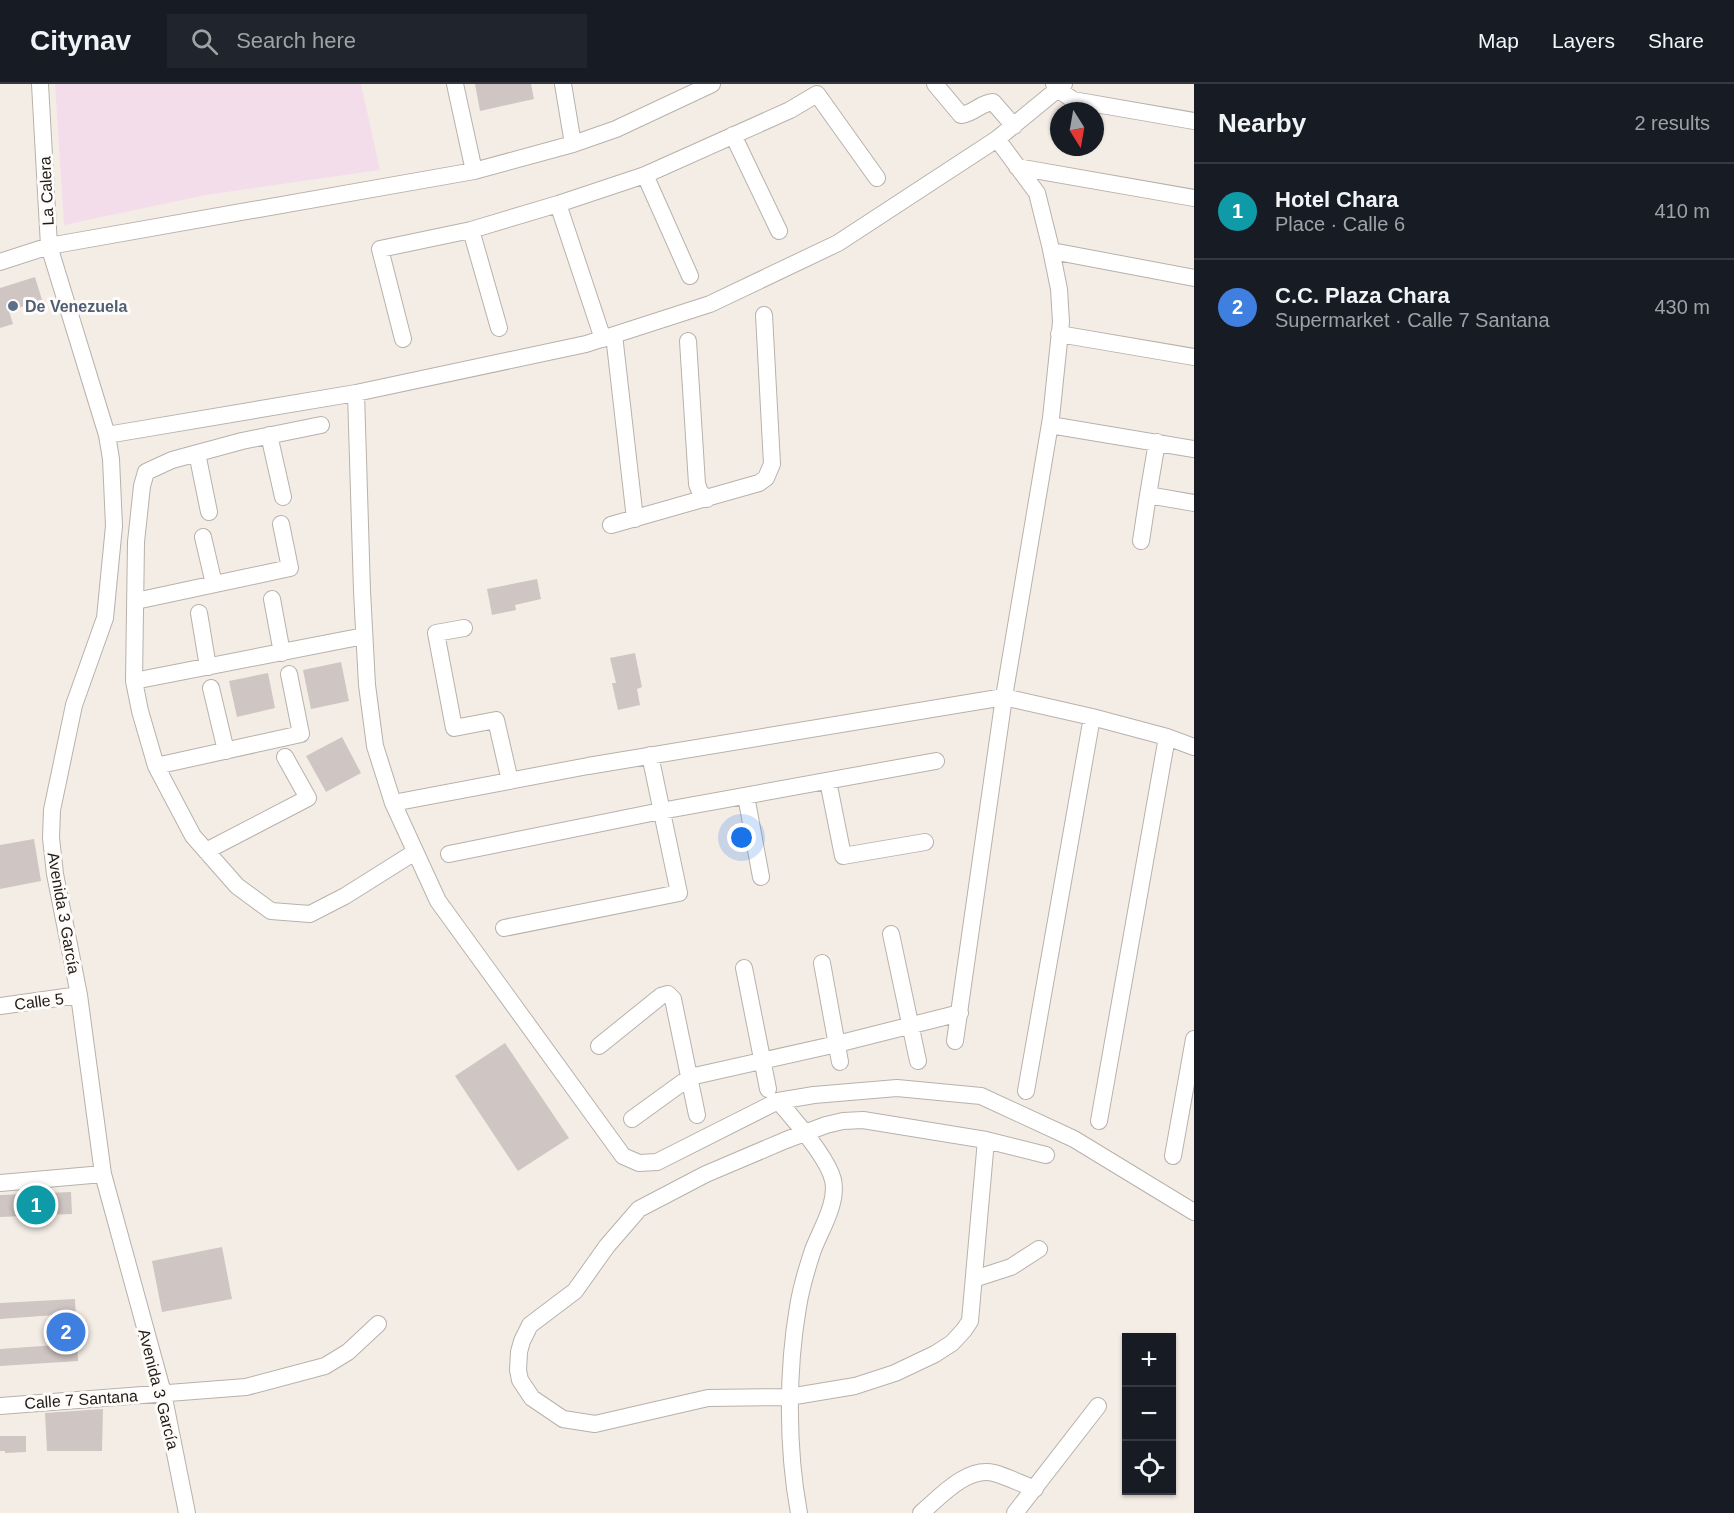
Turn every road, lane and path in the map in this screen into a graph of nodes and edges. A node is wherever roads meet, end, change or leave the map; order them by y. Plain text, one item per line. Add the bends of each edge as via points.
1 (40, 84) edge
2 (455, 84) edge
3 (563, 84) edge
4 (712, 84) edge
5 (935, 84) edge
6 (1058, 86) edge
7 (692, 89) edge
8 (1194, 121) edge
9 (1014, 126) junction
10 (733, 135) junction
11 (997, 139) junction
12 (573, 144) junction
13 (1017, 166) junction
14 (474, 171) junction
15 (645, 175) junction
16 (877, 178) dead end
17 (1194, 198) edge
18 (558, 204) junction
19 (471, 230) junction
20 (779, 231) dead end
21 (49, 246) junction
22 (1052, 251) junction
23 (0, 262) edge
24 (690, 276) dead end
25 (1194, 278) edge
26 (764, 315) dead end
27 (500, 328) dead end
28 (1059, 334) junction
29 (609, 337) junction
30 (404, 339) dead end
31 (688, 341) dead end
32 (1194, 357) edge
33 (356, 393) junction
34 (321, 425) dead end
35 (1050, 425) junction
36 (107, 435) junction
37 (269, 435) junction
38 (1157, 442) junction
39 (1194, 449) edge
40 (197, 453) junction
41 (1148, 495) junction
42 (282, 497) dead end
43 (707, 499) junction
44 (1194, 503) edge
45 (209, 512) dead end
46 (635, 519) junction
47 (281, 524) dead end
48 (611, 525) dead end
49 (203, 537) dead end
50 (1141, 542) dead end
51 (214, 584) junction
52 (272, 600) dead end
53 (136, 601) junction
54 (199, 613) dead end
55 (464, 628) dead end
56 (364, 636) junction
57 (282, 652) junction
58 (208, 667) junction
59 (289, 675) dead end
60 (134, 681) junction
61 (212, 688) dead end
62 (1004, 697) junction
63 (1092, 717) junction
64 (1167, 737) junction
65 (1194, 747) edge
66 (226, 751) junction
67 (650, 755) junction
68 (285, 757) dead end
69 (936, 761) dead end
70 (156, 766) junction
71 (510, 781) junction
72 (828, 781) junction
73 (746, 796) junction
74 (393, 803) junction
75 (661, 810) junction
76 (925, 842) dead end
77 (206, 851) junction
78 (415, 852) junction
79 (449, 854) dead end
80 (761, 877) dead end
81 (504, 928) dead end
82 (891, 934) dead end
83 (822, 963) dead end
84 (744, 968) dead end
85 (79, 996) junction
86 (0, 1006) edge
87 (960, 1012) junction
88 (910, 1026) junction
89 (1194, 1039) edge
90 (955, 1041) dead end
91 (837, 1044) junction
92 (599, 1046) dead end
93 (762, 1060) junction
94 (918, 1061) dead end
95 (840, 1062) dead end
96 (690, 1077) junction
97 (1026, 1091) dead end
98 (773, 1095) junction
99 (697, 1115) dead end
100 (632, 1119) dead end
101 (1099, 1121) dead end
102 (805, 1132) junction
103 (986, 1140) junction
104 (1046, 1155) dead end
105 (1173, 1156) dead end
106 (103, 1174) junction
107 (0, 1183) edge
108 (1194, 1212) edge
109 (1039, 1249) dead end
110 (974, 1280) junction
111 (378, 1324) dead end
112 (163, 1393) junction
113 (789, 1397) junction
114 (0, 1406) edge
115 (1098, 1406) dead end
116 (1035, 1489) junction
117 (188, 1513) edge
118 (799, 1513) edge
119 (921, 1513) edge
120 (1015, 1513) edge

1 - 21 street, La Calera
2 - 14 street
3 - 12 street
4 - 7 street
5 - 9 street via 961,115 993,102
6 - 8 street via 1073,100
6 - 9 street
7 - 12 street via 616,129
9 - 11 street
10 - 15 street
10 - 16 street via 817,94
10 - 20 street
11 - 13 street
11 - 29 street via 838,243 710,304
12 - 14 street
13 - 17 street
13 - 22 street via 1037,193
14 - 21 street
15 - 18 street
15 - 24 street
18 - 19 street
18 - 29 street
19 - 27 street
19 - 30 street via 380,249
21 - 23 street, La Calera
21 - 36 street, Avenida 3 García
22 - 25 street
22 - 28 street via 1059,289
26 - 43 street via 770,472 759,483
28 - 32 street
28 - 35 street
29 - 33 street
29 - 46 street
31 - 43 street via 697,484
33 - 36 street
33 - 56 street
34 - 37 street
35 - 38 street
35 - 62 street
36 - 85 street, Avenida 3 García via 114,525 105,618 74,705 52,810 55,874
37 - 40 street
37 - 42 street
38 - 39 street
38 - 41 street
40 - 45 street
40 - 53 street via 146,472 136,542
41 - 44 street
41 - 50 street
43 - 46 street
46 - 48 street
47 - 51 street via 290,568
49 - 51 street
51 - 53 street
52 - 57 street
53 - 60 street
54 - 58 street
55 - 71 street via 436,633 454,728 496,720
56 - 57 street
56 - 74 street via 375,746
57 - 58 street
58 - 60 street
59 - 66 street via 301,734
60 - 70 street
61 - 66 street
62 - 63 street
62 - 67 street
62 - 87 street
63 - 64 street
63 - 97 street
64 - 65 street
64 - 101 street
66 - 70 street
67 - 71 street
67 - 75 street
68 - 77 street via 308,798
69 - 72 street
70 - 77 street via 193,836
71 - 74 street
72 - 73 street
72 - 76 street via 843,856
73 - 75 street
73 - 80 street
74 - 78 street
75 - 79 street
75 - 81 street via 679,893
77 - 78 street via 237,886 271,911 309,914
78 - 98 street via 438,901 623,1156 639,1163 657,1162
82 - 88 street
83 - 91 street
84 - 93 street
85 - 86 street, Calle 5
85 - 106 street, Avenida 3 García
87 - 88 street
87 - 90 street
88 - 91 street
88 - 94 street
89 - 105 street
91 - 93 street
91 - 95 street
92 - 96 street via 668,994 674,999
93 - 96 street
93 - 98 street
96 - 99 street
96 - 100 street
98 - 102 street
98 - 108 street via 897,1088 981,1096 1074,1139
102 - 103 street via 843,1121 863,1120
102 - 113 street via 832,1178 834,1195 812,1252 798,1307
102 - 113 street via 706,1174 639,1209 575,1291 530,1325 518,1360 520,1380 532,1398 563,1419 583,1423 595,1424 708,1398
103 - 104 street
103 - 110 street
106 - 107 street
106 - 112 street, Avenida 3 García
109 - 110 street via 1011,1267
110 - 113 street via 970,1321 952,1343 895,1373 855,1386
111 - 112 street, Calle 7 Santana via 348,1352 325,1366 246,1387
112 - 114 street, Calle 7 Santana
112 - 117 street, Avenida 3 García
113 - 118 street
115 - 116 street
116 - 119 street via 993,1473 981,1473 960,1482
116 - 120 street

